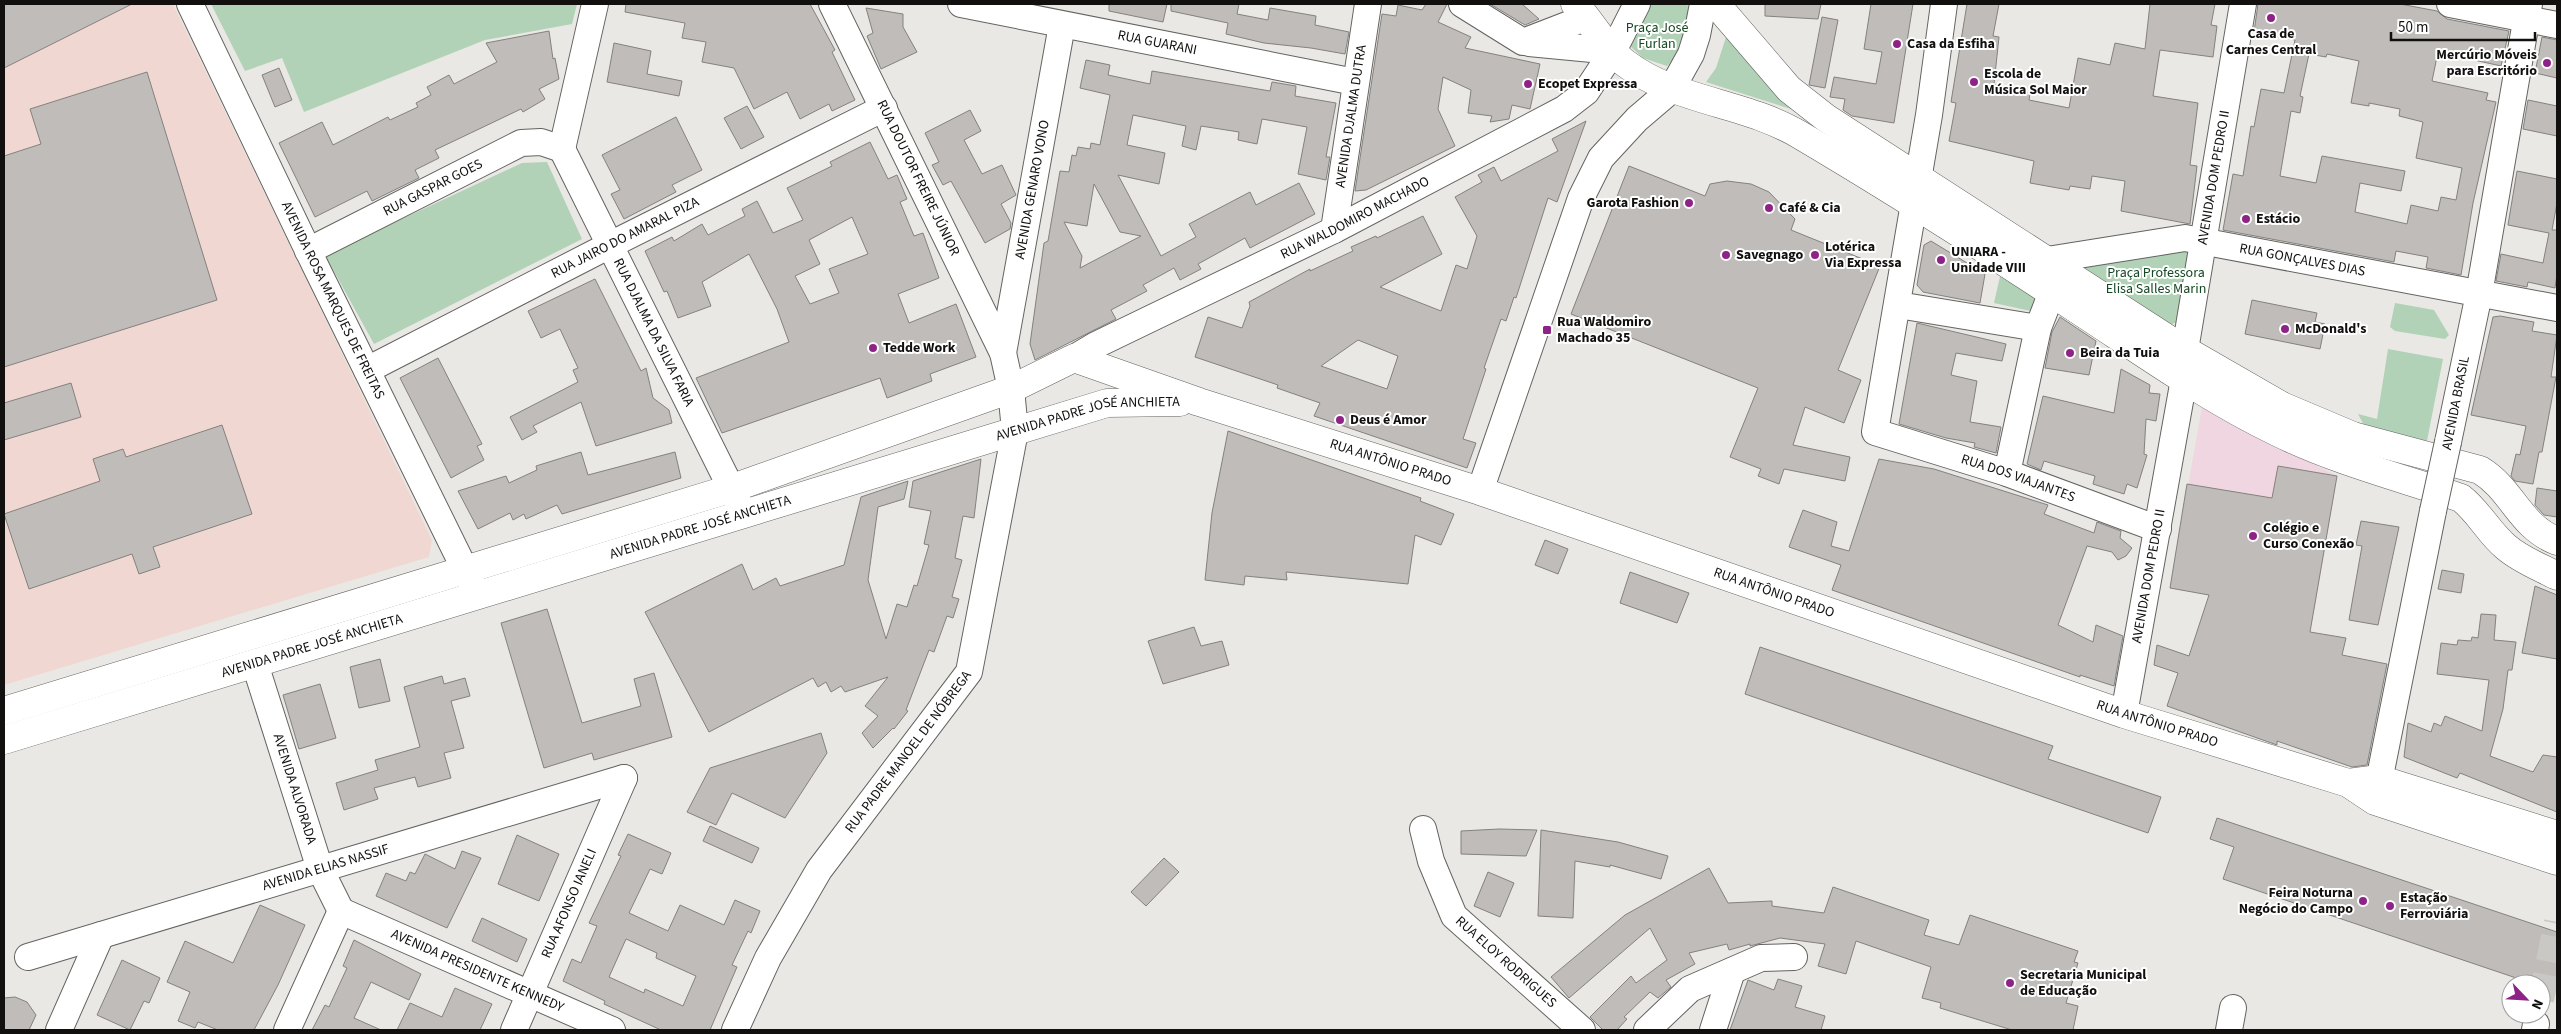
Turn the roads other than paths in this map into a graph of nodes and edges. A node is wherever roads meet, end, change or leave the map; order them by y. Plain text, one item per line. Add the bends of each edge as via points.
1 (190, 4) edge
2 (594, 4) edge
3 (832, 4) edge
4 (961, 4) edge
5 (1368, 4) edge
6 (1462, 4) edge
7 (1637, 4) edge
8 (1702, 4) edge
9 (1716, 4) edge
10 (1944, 4) edge
11 (2243, 4) edge
12 (2450, 4) edge
13 (1580, 11) edge
14 (2527, 11) edge
15 (1062, 25) junction
16 (2557, 25) edge
17 (1523, 42) junction
18 (1613, 51) junction
19 (1354, 82) junction
20 (1671, 90) junction
21 (884, 108) junction
22 (562, 149) junction
23 (1916, 190) junction
24 (1334, 230) junction
25 (2204, 240) junction
26 (610, 245) junction
27 (308, 251) junction
28 (2046, 260) junction
29 (2052, 292) junction
30 (2479, 294) junction
31 (1898, 305) junction
32 (2557, 308) edge
33 (2038, 328) junction
34 (2185, 350) junction
35 (1003, 353) junction
36 (1074, 358) junction
37 (367, 370) junction
38 (2184, 378) junction
39 (1011, 389) junction
40 (1199, 402) junction
41 (1015, 432) junction
42 (2007, 473) junction
43 (733, 488) junction
44 (1480, 491) junction
45 (744, 514) junction
46 (2158, 529) junction
47 (2557, 541) edge
48 (466, 571) junction
49 (2557, 576) edge
50 (478, 596) junction
51 (255, 664) junction
52 (4, 711) edge
53 (2124, 714) junction
54 (4, 740) edge
55 (624, 778) joint
56 (2377, 790) junction
57 (1423, 829) dead end
58 (2557, 835) edge
59 (2557, 862) edge
60 (320, 869) junction
61 (342, 911) junction
62 (101, 935) junction
63 (28, 957) dead end
64 (1794, 958) dead end
65 (1732, 971) junction
66 (530, 994) junction
67 (59, 1030) edge
68 (288, 1030) edge
69 (514, 1030) edge
70 (612, 1030) edge
71 (735, 1030) edge
72 (1582, 1030) edge
73 (1647, 1030) edge
74 (1713, 1030) edge

1 - 27 street, AVENIDA ROSA MARQUES DE FREITAS
2 - 22 street
3 - 21 street, RUA DOUTOR FREIRE JÚNIOR
4 - 15 street, RUA GUARANI
5 - 19 street, AVENIDA DJALMA DUTRA
6 - 17 street
7 - 18 street, RUA WALDOMIRO MACHADO
8 - 20 street via 1691,54
9 - 23 main road via 1790,89
10 - 23 street
11 - 25 street, AVENIDA DOM PEDRO II
12 - 14 street
13 - 17 street
13 - 18 main road
14 - 16 street
14 - 30 street, AVENIDA BRASIL
15 - 19 street, RUA GUARANI
15 - 35 street, AVENIDA GENARO VONO
17 - 18 street
18 - 20 main road via 1641,74
18 - 24 street, RUA WALDOMIRO MACHADO via 1586,92 1564,109
19 - 24 street, AVENIDA DJALMA DUTRA
20 - 23 main road via 1752,113
20 - 44 street via 1637,119 1601,158 1581,198
21 - 26 street, RUA JAIRO DO AMARAL PIZA
21 - 35 street, RUA DOUTOR FREIRE JÚNIOR
22 - 26 street, RUA DJALMA DA SILVA FARIA
22 - 27 street, RUA GASPAR GOES via 541,142 521,144
23 - 28 main road
23 - 29 main road
23 - 31 street
24 - 36 street, RUA WALDOMIRO MACHADO
25 - 28 street, RUA GONÇALVES DIAS via 2185,238
25 - 30 street, RUA GONÇALVES DIAS
25 - 34 street, AVENIDA DOM PEDRO II
26 - 37 street, RUA JAIRO DO AMARAL PIZA
26 - 43 street, RUA DJALMA DA SILVA FARIA
27 - 37 street, AVENIDA ROSA MARQUES DE FREITAS
28 - 34 main road
29 - 33 street
29 - 38 main road
30 - 32 street, RUA GONÇALVES DIAS
30 - 56 street, AVENIDA BRASIL, bridge
31 - 33 street
31 - 42 street, RUA DOS VIAJANTES via 1875,432
33 - 42 street
34 - 47 main road via 2282,406 2353,436 2480,470 2495,480 2525,520
35 - 39 street, RUA PADRE MANOEL DE NÓBREGA
36 - 39 main road, AVENIDA PADRE JOSÉ ANCHIETA
36 - 40 main road, AVENIDA PADRE JOSÉ ANCHIETA
37 - 48 street, AVENIDA ROSA MARQUES DE FREITAS
38 - 46 street, AVENIDA DOM PEDRO II
38 - 49 main road via 2277,432 2356,466 2461,498 2474,508 2505,546 2523,560
39 - 41 street, RUA PADRE MANOEL DE NÓBREGA
39 - 43 main road, AVENIDA PADRE JOSÉ ANCHIETA
40 - 41 main road, AVENIDA PADRE JOSÉ ANCHIETA via 1107,403
40 - 44 main road, RUA ANTÔNIO PRADO
41 - 45 main road, AVENIDA PADRE JOSÉ ANCHIETA
41 - 71 street, RUA PADRE MANOEL DE NÓBREGA via 969,672 819,870 768,958
42 - 46 street, RUA DOS VIAJANTES
43 - 45 street, RUA DJALMA DA SILVA FARIA
43 - 48 main road, AVENIDA PADRE JOSÉ ANCHIETA
44 - 53 main road, RUA ANTÔNIO PRADO
45 - 50 main road, AVENIDA PADRE JOSÉ ANCHIETA
46 - 53 street, AVENIDA DOM PEDRO II
48 - 50 street, AVENIDA ROSA MARQUES DE FREITAS
48 - 52 main road, AVENIDA PADRE JOSÉ ANCHIETA
50 - 51 main road, AVENIDA PADRE JOSÉ ANCHIETA
51 - 54 main road, AVENIDA PADRE JOSÉ ANCHIETA
51 - 60 street, AVENIDA ALVORADA
53 - 56 main road, RUA ANTÔNIO PRADO
55 - 60 street, AVENIDA ELIAS NASSIF
55 - 66 street, RUA AFONSO IANELI
56 - 58 main road, RUA ANTÔNIO PRADO
56 - 59 main road, RUA ANTÔNIO PRADO
57 - 72 street, RUA ELOY RODRIGUES via 1431,861 1454,916
60 - 61 street, AVENIDA ALVORADA
60 - 62 street, AVENIDA ELIAS NASSIF
61 - 66 street, AVENIDA PRESIDENTE KENNEDY
61 - 68 street
62 - 63 street, AVENIDA ELIAS NASSIF
62 - 67 street
64 - 65 street via 1761,958
65 - 73 street via 1690,990
65 - 74 street
66 - 69 street, RUA AFONSO IANELI
66 - 70 street, AVENIDA PRESIDENTE KENNEDY

